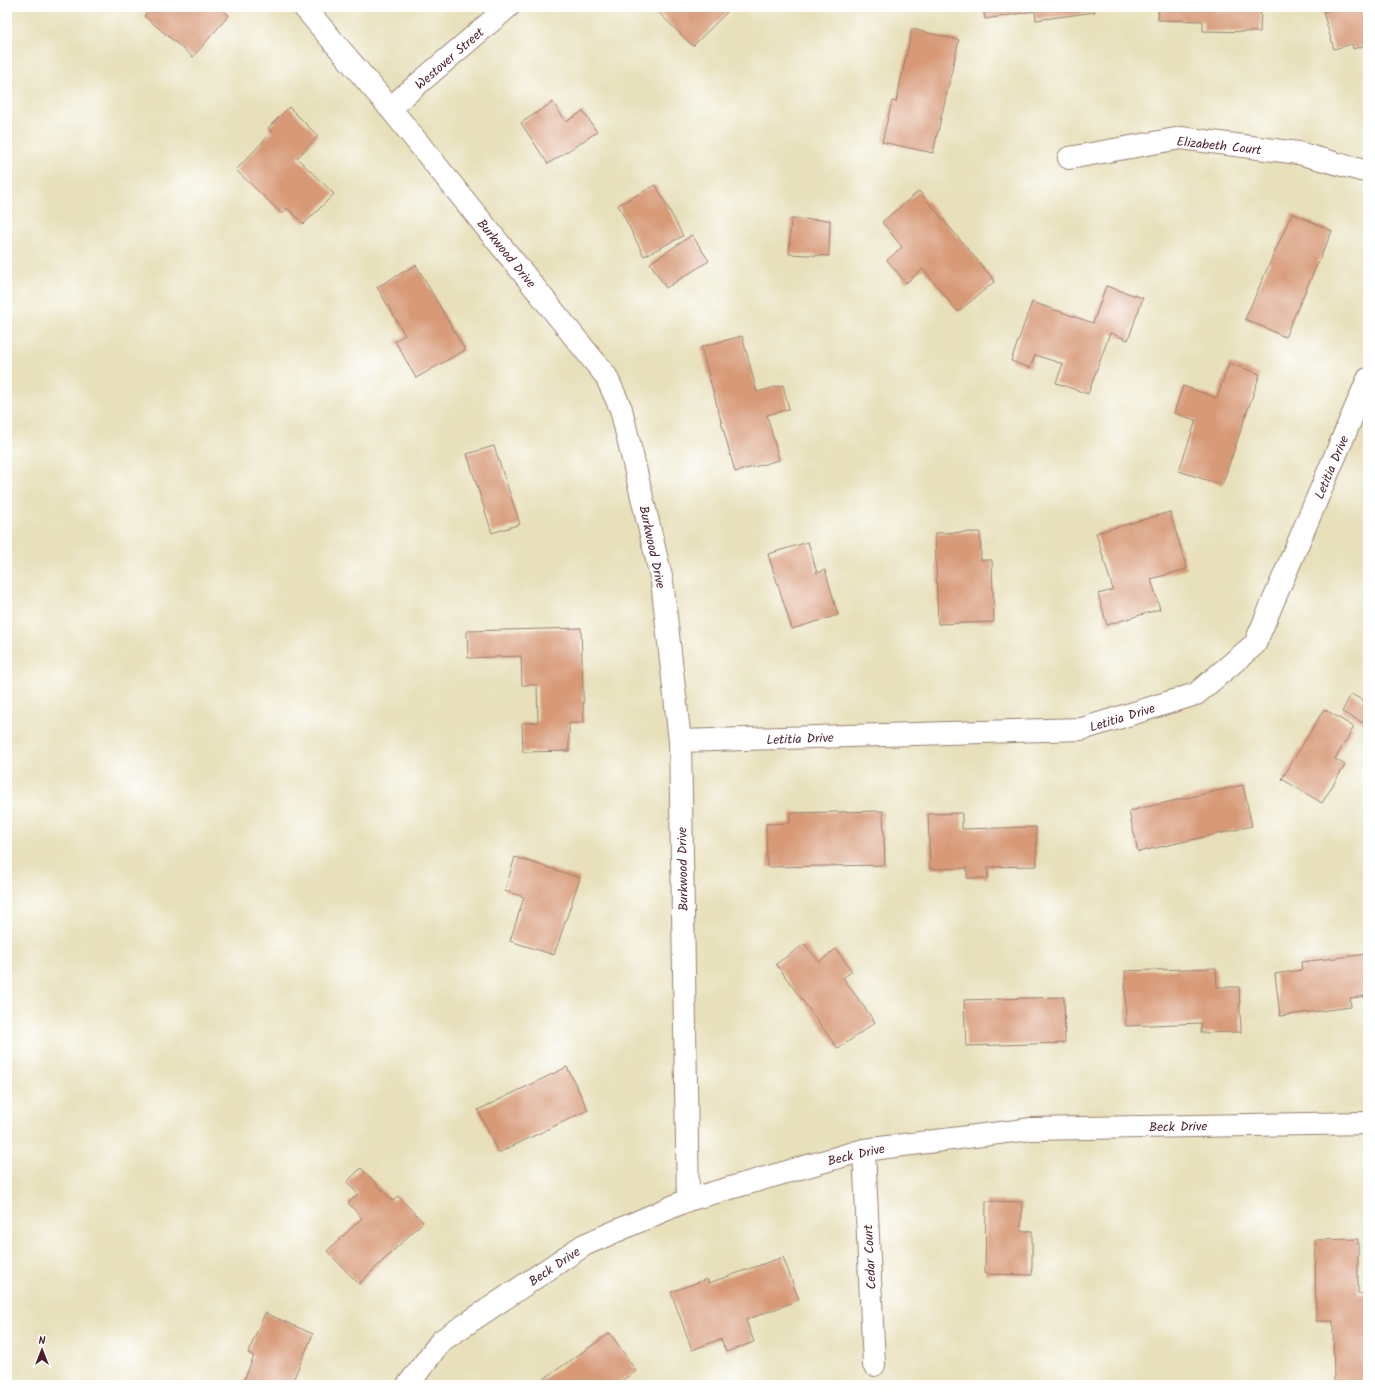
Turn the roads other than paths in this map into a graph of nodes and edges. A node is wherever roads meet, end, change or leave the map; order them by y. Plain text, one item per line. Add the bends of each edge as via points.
1 (304, 7) edge
2 (508, 7) edge
3 (390, 108) junction
4 (1069, 158) dead end
5 (1368, 172) edge
6 (1368, 379) edge
7 (680, 741) junction
8 (1368, 1123) edge
9 (864, 1150) junction
10 (688, 1200) junction
11 (874, 1365) dead end
12 (408, 1385) edge

1 - 3 street, Burkwood Drive
2 - 3 street, Westover Street
3 - 7 street, Burkwood Drive via 606,376 622,409 662,581
4 - 5 street, Elizabeth Court via 1181,138 1298,153
6 - 7 street, Letitia Drive via 1255,644 1196,694 1082,729
7 - 10 street, Burkwood Drive
8 - 9 street, Beck Drive via 1031,1129
9 - 10 street, Beck Drive
9 - 11 street, Cedar Court
10 - 12 street, Beck Drive via 584,1245 441,1341

